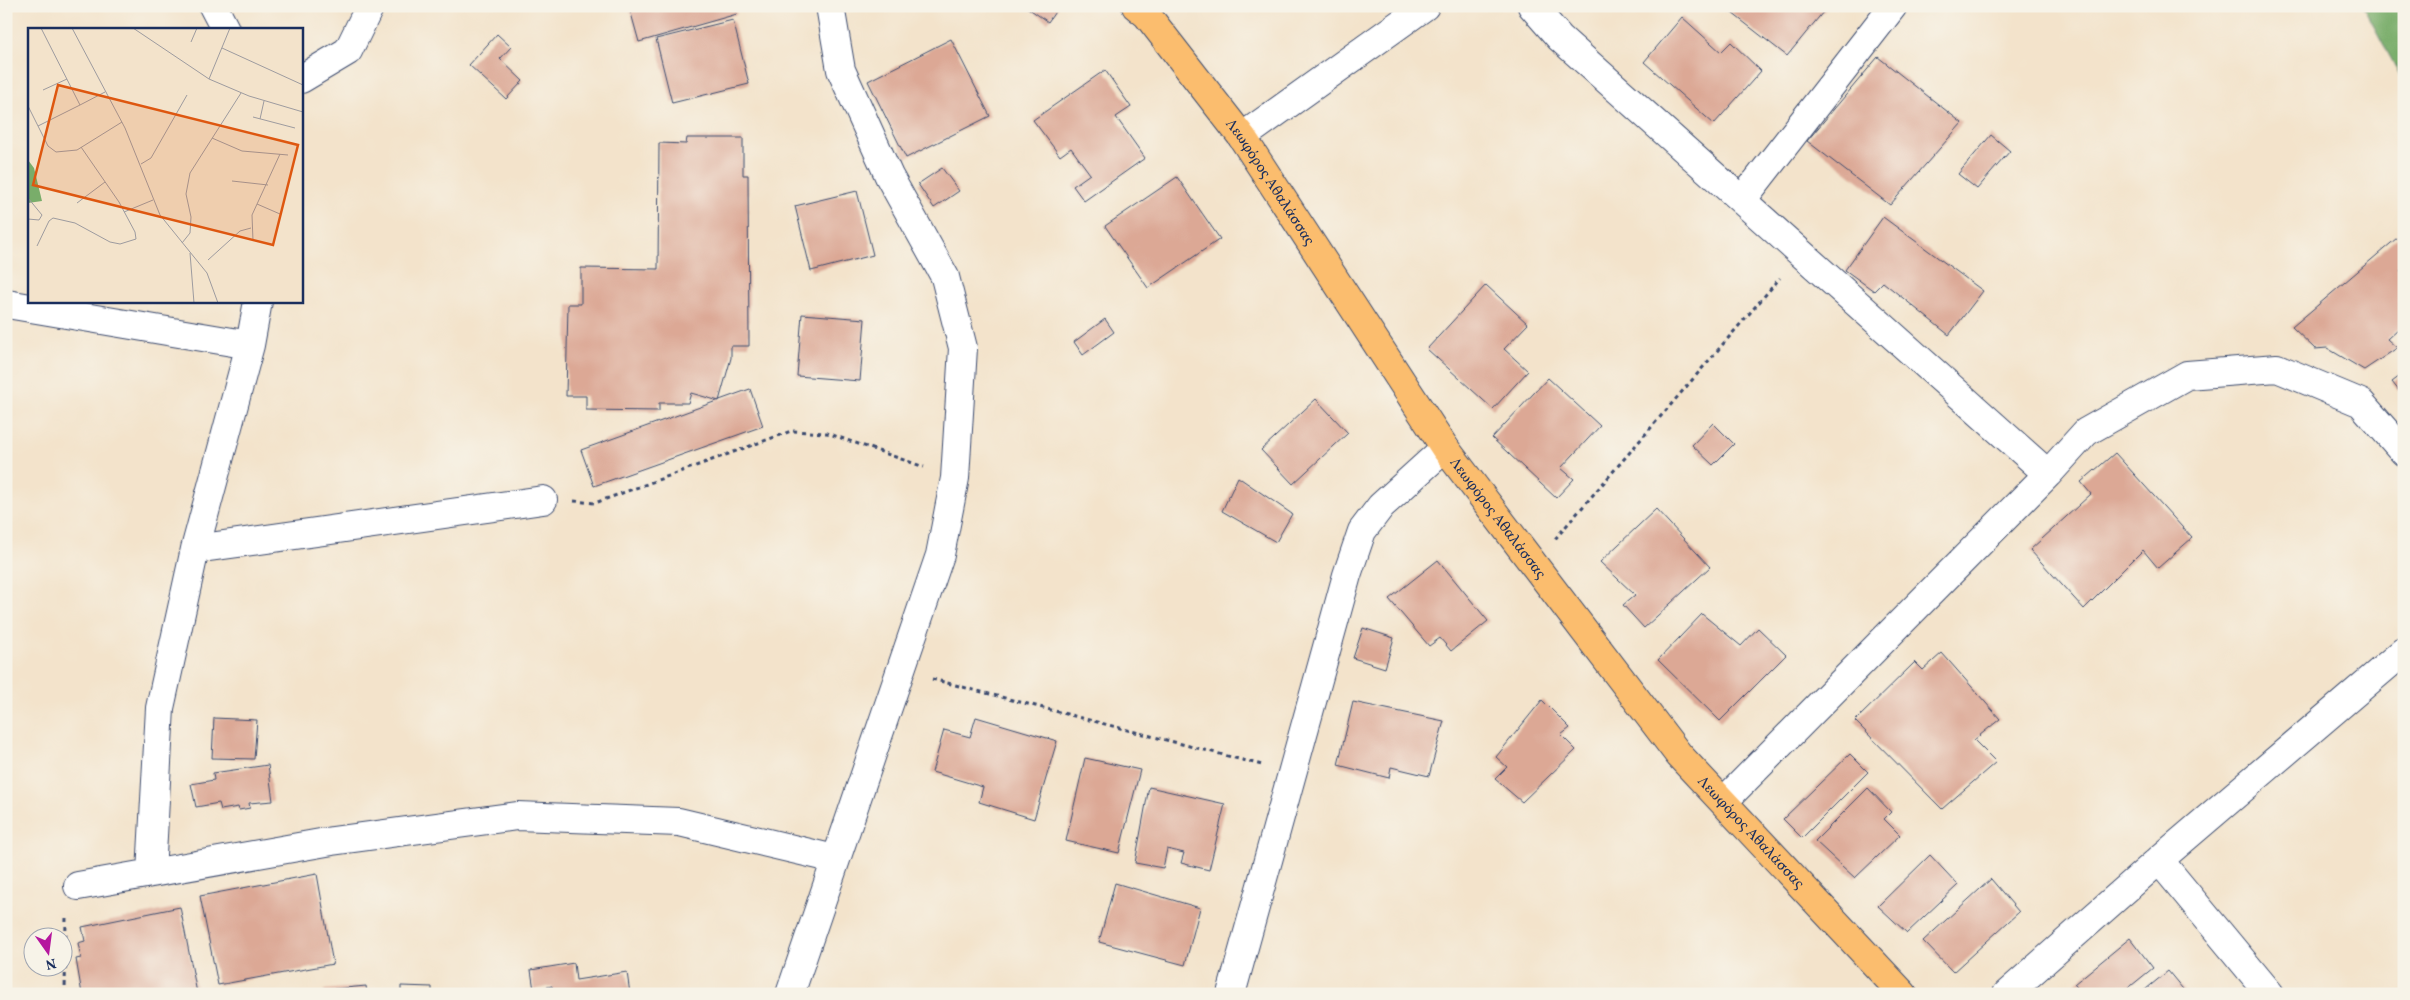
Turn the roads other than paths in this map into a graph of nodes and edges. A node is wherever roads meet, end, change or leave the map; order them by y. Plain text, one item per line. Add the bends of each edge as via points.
1 (213, 6) edge
2 (370, 6) edge
3 (830, 6) edge
4 (1136, 6) edge
5 (1425, 6) edge
6 (1532, 6) edge
7 (1894, 6) edge
8 (224, 28) edge
9 (302, 78) edge
10 (1242, 137) junction
11 (1742, 200) junction
12 (258, 302) edge
13 (7, 304) edge
14 (250, 345) junction
15 (1445, 448) junction
16 (2404, 452) edge
17 (2048, 474) junction
18 (543, 500) road end
19 (195, 549) junction
20 (2404, 651) edge
21 (1724, 801) junction
22 (836, 859) junction
23 (2159, 860) junction
24 (151, 873) junction
25 (78, 886) road end
26 (790, 994) edge
27 (1231, 994) edge
28 (1903, 994) edge
29 (2007, 994) edge
30 (2270, 994) edge

1 - 8 street
2 - 9 street via 348,51
3 - 22 street via 841,70 889,176 945,277 962,348 955,478 940,555
4 - 10 main road, Λεωφόρος Αθαλάσσας via 1147,15
5 - 10 street
6 - 11 street via 1560,38
7 - 11 street
10 - 15 main road, Λεωφόρος Αθαλάσσας
11 - 17 street
12 - 14 street
13 - 14 street
14 - 19 street
15 - 21 main road, Λεωφόρος Αθαλάσσας via 1679,755
15 - 27 street via 1381,506 1362,532 1347,575
16 - 17 street via 2362,404 2277,368 2187,375 2086,432
17 - 21 street
18 - 19 street
19 - 24 street via 160,708
20 - 23 street
21 - 28 main road, Λεωφόρος Αθαλάσσας
22 - 24 street via 679,822 517,816 332,841
22 - 26 street
23 - 29 street
23 - 30 street
24 - 25 street

